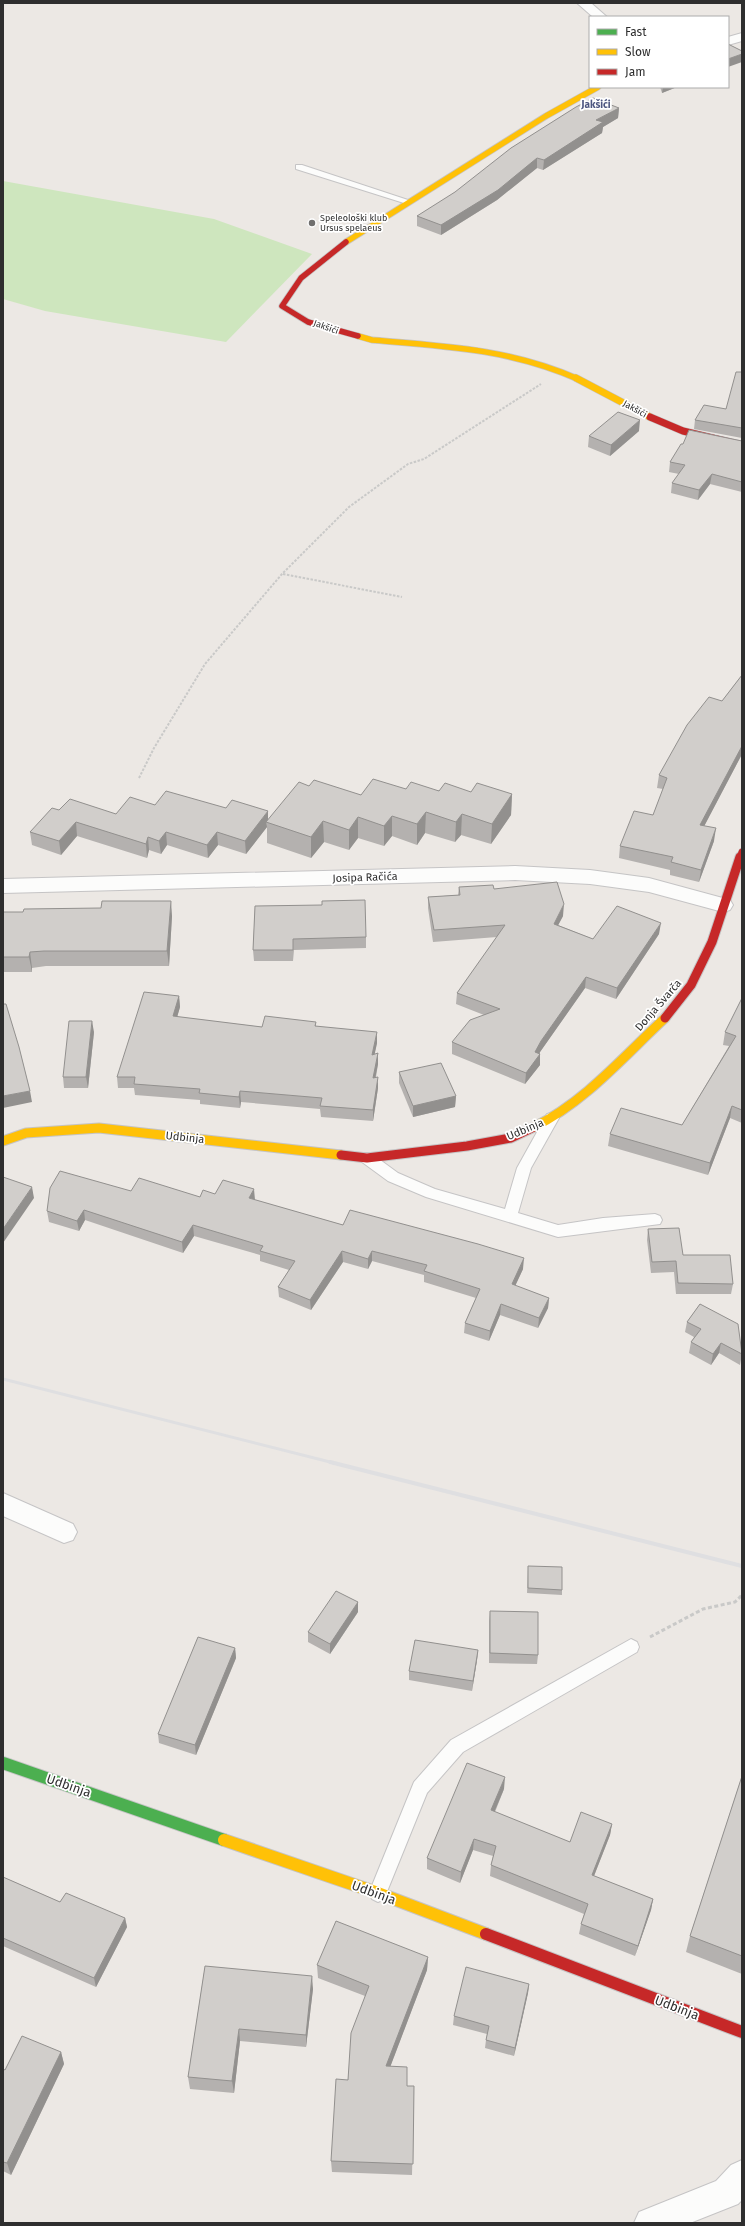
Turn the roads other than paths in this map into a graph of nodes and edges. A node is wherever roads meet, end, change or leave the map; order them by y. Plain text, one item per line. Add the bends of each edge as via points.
1 (583, 3) edge
2 (599, 16) edge
3 (742, 37) edge
4 (729, 41) edge
5 (596, 88) edge
6 (299, 167) dead end
7 (407, 201) junction
8 (742, 445) edge
9 (742, 852) edge
10 (3, 886) edge
11 (723, 905) junction
12 (552, 1118) junction
13 (3, 1141) edge
14 (367, 1158) junction
15 (510, 1216) junction
16 (655, 1220) dead end
17 (3, 1504) edge
18 (64, 1532) dead end
19 (631, 1647) road end
20 (3, 1763) edge
21 (378, 1894) junction
22 (742, 2032) edge
23 (742, 2176) edge
24 (650, 2223) edge

1 - 2 street
3 - 4 street
5 - 7 street, Jakšići via 544,116 463,169
6 - 7 lane
7 - 8 street, Jakšići via 320,262 296,282 282,300 282,306 289,313 366,339 499,353 534,362 596,388 668,428 702,438
9 - 11 street, Donja Švarča
10 - 11 street, Josipa Račića via 515,873 590,877 649,886
11 - 12 street, Donja Švarča via 712,942 691,985 669,1013 615,1066
12 - 14 street, Udbinja via 511,1138
12 - 15 lane, Udbinja via 524,1168
13 - 14 street, Udbinja via 26,1133 99,1128
14 - 15 lane, Udbinja via 393,1177 431,1193
15 - 16 lane, Udbinja via 558,1231
17 - 18 street
19 - 21 lane via 457,1746 420,1788
20 - 21 street, Udbinja
21 - 22 street, Udbinja
23 - 24 street via 727,2192

